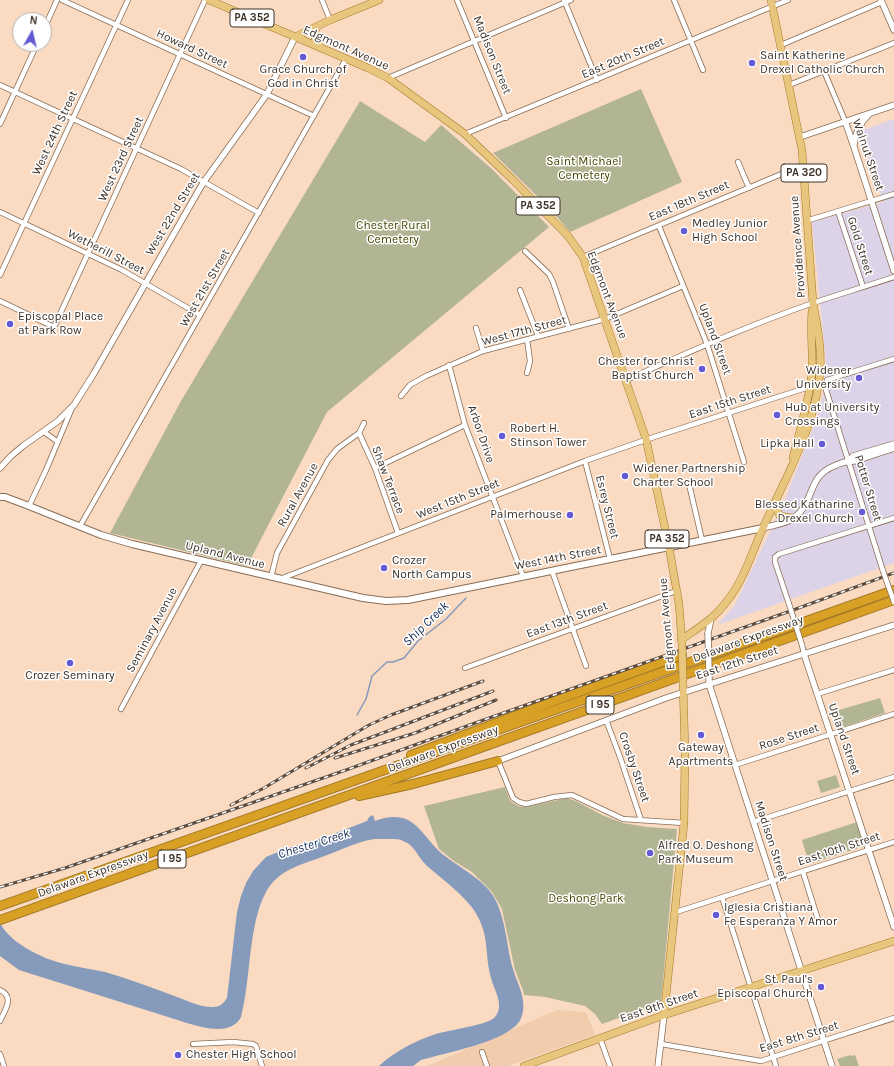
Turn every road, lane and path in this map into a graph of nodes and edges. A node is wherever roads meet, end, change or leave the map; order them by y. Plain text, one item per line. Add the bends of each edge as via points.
1 (57, 0) edge
2 (62, 0) edge
3 (128, 0) edge
4 (205, 0) edge
5 (209, 0) edge
6 (322, 0) edge
7 (379, 0) edge
8 (457, 0) edge
9 (571, 0) edge
10 (674, 0) edge
11 (788, 0) edge
12 (565, 1) edge
13 (882, 1) edge
14 (772, 3) edge
15 (52, 12) edge
16 (330, 20) junction
17 (117, 25) junction
18 (317, 26) junction
19 (894, 30) edge
20 (295, 37) junction
21 (691, 41) junction
22 (475, 42) junction
23 (894, 43) edge
24 (781, 45) junction
25 (322, 48) junction
26 (33, 52) edge
27 (181, 54) junction
28 (346, 58) junction
29 (703, 70) dead end
30 (824, 71) junction
31 (388, 78) junction
32 (597, 80) junction
33 (0, 85) edge
34 (789, 85) junction
35 (15, 92) junction
36 (267, 94) junction
37 (894, 105) edge
38 (869, 113) junction
39 (314, 116) junction
40 (506, 118) junction
41 (73, 119) junction
42 (844, 121) junction
43 (0, 124) edge
44 (465, 134) junction
45 (800, 137) junction
46 (854, 147) junction
47 (137, 148) junction
48 (738, 162) dead end
49 (803, 166) junction
50 (203, 183) junction
51 (749, 188) junction
52 (894, 194) edge
53 (872, 201) junction
54 (838, 211) junction
55 (0, 212) edge
56 (259, 213) junction
57 (806, 221) junction
58 (23, 224) junction
59 (659, 226) junction
60 (525, 251) dead end
61 (88, 253) junction
62 (584, 257) junction
63 (894, 270) edge
64 (0, 275) edge
65 (894, 277) edge
66 (145, 283) junction
67 (683, 286) junction
68 (863, 287) junction
69 (520, 290) dead end
70 (0, 301) edge
71 (813, 303) junction
72 (200, 315) junction
73 (605, 319) junction
74 (476, 328) dead end
75 (569, 329) junction
76 (538, 336) junction
77 (528, 339) junction
78 (707, 344) junction
79 (483, 351) junction
80 (894, 359) edge
81 (449, 366) junction
82 (527, 373) dead end
83 (626, 380) junction
84 (819, 383) junction
85 (810, 386) junction
86 (401, 396) dead end
87 (74, 405) junction
88 (728, 413) junction
89 (364, 424) dead end
90 (465, 425) junction
91 (44, 432) junction
92 (359, 434) junction
93 (646, 439) junction
94 (58, 442) junction
95 (894, 444) edge
96 (894, 448) edge
97 (584, 461) junction
98 (849, 461) junction
99 (744, 462) dead end
100 (0, 468) edge
101 (375, 468) junction
102 (787, 474) junction
103 (689, 484) dead end
104 (2, 496) edge
105 (493, 496) junction
106 (776, 499) junction
107 (29, 506) junction
108 (793, 518) junction
109 (894, 518) edge
110 (80, 526) junction
111 (869, 526) junction
112 (763, 528) junction
113 (398, 533) junction
114 (702, 540) junction
115 (669, 547) junction
116 (610, 559) junction
117 (201, 561) junction
118 (552, 571) junction
119 (523, 576) junction
120 (271, 578) junction
121 (278, 579) junction
122 (894, 590) edge
123 (452, 591) joint
124 (676, 591) junction
125 (894, 601) edge
126 (711, 619) junction
127 (894, 625) edge
128 (572, 628) junction
129 (681, 642) junction
130 (804, 654) junction
131 (682, 656) junction
132 (586, 666) dead end
133 (465, 668) dead end
134 (894, 670) edge
135 (709, 684) junction
136 (682, 692) junction
137 (817, 694) junction
138 (121, 709) dead end
139 (894, 714) edge
140 (606, 720) junction
141 (830, 734) junction
142 (498, 761) junction
143 (735, 765) junction
144 (364, 777) junction
145 (894, 777) edge
146 (850, 791) junction
147 (307, 810) junction
148 (641, 820) junction
149 (753, 822) junction
150 (684, 824) junction
151 (894, 842) edge
152 (869, 850) junction
153 (803, 872) junction
154 (772, 881) junction
155 (722, 897) junction
156 (0, 906) edge
157 (676, 912) junction
158 (0, 920) edge
159 (819, 923) dead end
160 (894, 927) edge
161 (894, 941) edge
162 (801, 971) junction
163 (750, 987) junction
164 (0, 990) edge
165 (664, 1015) junction
166 (894, 1018) edge
167 (0, 1021) edge
168 (600, 1038) junction
169 (823, 1041) junction
170 (193, 1044) dead end
171 (661, 1044) junction
172 (482, 1052) dead end
173 (0, 1054) edge
174 (773, 1057) junction
175 (4, 1066) edge
176 (262, 1066) edge
177 (487, 1066) edge
178 (524, 1066) edge
179 (610, 1066) edge
180 (658, 1066) edge
181 (776, 1066) edge
182 (832, 1066) edge

1 - 15 street
2 - 17 street, Howard Street
3 - 17 street, West 24th Street
4 - 27 street, West 23rd Street
5 - 20 main road, Edgmont Avenue / PA 352
6 - 16 street
7 - 16 main road
8 - 22 street, Madison Street
9 - 12 street
10 - 21 street
11 - 14 street, East 20th Street
12 - 22 street
12 - 32 street
13 - 19 street
13 - 24 street
14 - 21 street, East 20th Street
14 - 24 main road, Providence Avenue / PA 320
16 - 18 main road
17 - 27 street, Howard Street
17 - 41 street, West 24th Street
18 - 20 main road
18 - 25 main road via 314,36
20 - 25 main road, Edgmont Avenue / PA 352
20 - 36 street, West 22nd Street
21 - 29 street
21 - 32 street, East 20th Street
22 - 31 street
22 - 40 street, Madison Street
23 - 30 street
24 - 34 main road, Providence Avenue / PA 320
25 - 28 main road, Edgmont Avenue / PA 352
26 - 35 street
27 - 36 street, Howard Street
27 - 47 street, West 23rd Street
28 - 31 main road, Edgmont Avenue / PA 352
28 - 39 street, West 21st Street
30 - 34 street
30 - 42 street, Walnut Street
31 - 44 main road, Edgmont Avenue / PA 352
32 - 40 street, East 20th Street
33 - 35 street
34 - 45 main road, Providence Avenue / PA 320
35 - 41 street
35 - 43 street
36 - 39 street, Howard Street
36 - 50 street, West 22nd Street
37 - 38 street
38 - 42 street
38 - 46 street via 857,130
39 - 56 street, West 21st Street
40 - 44 street, East 20th Street
41 - 47 street
41 - 58 street, West 24th Street
42 - 45 street
42 - 46 street, Walnut Street
44 - 62 main road, Edgmont Avenue / PA 352 via 568,236
45 - 49 main road, Providence Avenue / PA 320
46 - 53 street, Walnut Street
47 - 50 street via 181,169
47 - 61 street, West 23rd Street
48 - 51 street
49 - 51 street, East 18th Street
49 - 57 main road, Providence Avenue / PA 320
50 - 56 street
50 - 66 street, West 22nd Street
51 - 59 street, East 18th Street
52 - 53 street
53 - 54 street
53 - 63 street, Walnut Street
54 - 57 street
54 - 68 street, Gold Street
55 - 58 street, Wetherill Street
56 - 72 street, West 21st Street
57 - 71 main road, Providence Avenue / PA 320
58 - 61 street, Wetherill Street
58 - 64 street, West 24th Street
59 - 62 street, East 18th Street
59 - 67 street, Upland Street
60 - 75 street via 549,274
61 - 66 street, Wetherill Street
61 - 70 street, West 23rd Street via 54,327
62 - 73 main road, Edgmont Avenue / PA 352
65 - 68 street
66 - 72 street, Wetherill Street
66 - 87 street, West 22nd Street
67 - 73 street, West 17th Street
67 - 78 street, Upland Street
68 - 71 street
69 - 76 street
71 - 78 street
71 - 84 main road, Providence Avenue / PA 320 via 820,354
71 - 85 main road, Providence Avenue / PA 320
72 - 110 street, West 21st Street
73 - 75 street, West 17th Street
73 - 83 main road, Edgmont Avenue / PA 352
74 - 79 street
75 - 76 street, West 17th Street
76 - 77 street, West 17th Street
77 - 79 street, West 17th Street
77 - 82 street via 530,361
78 - 83 street
78 - 88 street, Upland Street
79 - 81 street, West 17th Street
80 - 98 street, Potter Street via 827,380 826,390
81 - 86 street, West 17th Street via 410,385
81 - 90 street, Arbor Drive
83 - 93 main road, Edgmont Avenue / PA 352
84 - 85 street, East 15th Street
84 - 102 main road, Providence Avenue / PA 320 via 804,440
85 - 88 street, East 15th Street
85 - 102 main road, Providence Avenue / PA 320
87 - 91 street, West 22nd Street
87 - 94 street, West 22nd Street
88 - 93 street, East 15th Street
88 - 99 street, Upland Street
89 - 92 street
90 - 101 street
90 - 105 street, Arbor Drive
91 - 94 street
91 - 100 street, West 22nd Street via 11,456
92 - 101 street, Shaw Terrace
92 - 120 street, Rural Avenue via 337,448 328,460 277,553
93 - 97 street, West 15th Street
93 - 115 main road, Edgmont Avenue / PA 352
94 - 107 street, West 22nd Street
95 - 98 street via 853,456
96 - 98 street
97 - 105 street, West 15th Street
97 - 116 street, Esrey Street
98 - 108 street via 819,475 803,509
98 - 111 street, Potter Street
101 - 113 street, Shaw Terrace
102 - 106 main road, Providence Avenue / PA 320
103 - 114 street
104 - 107 main road, Upland Avenue
105 - 113 street, West 15th Street
105 - 119 street, Arbor Drive
106 - 108 main road via 778,513
106 - 112 main road, Providence Avenue
107 - 110 main road, Upland Avenue
108 - 112 street
109 - 111 street
110 - 117 main road, Upland Avenue via 106,537
111 - 125 street, Potter Street, bridge
111 - 130 street, Upland Street, bridge via 775,557
112 - 114 main road, West 14th Street
112 - 126 main road, Providence Avenue via 734,592
113 - 121 street, West 15th Street
114 - 115 main road, West 14th Street
115 - 116 main road, West 14th Street
115 - 124 main road, Edgmont Avenue / PA 352
116 - 118 main road, West 14th Street
117 - 120 main road, Upland Avenue
117 - 138 street, Seminary Avenue
118 - 119 main road, West 14th Street
118 - 128 street
119 - 123 main road, West 14th Street
120 - 121 main road, Upland Avenue
121 - 123 main road, Upland Avenue via 386,601 408,600
122 - 144 highway, Delaware Expressway / I 95
124 - 128 street, East 13th Street
124 - 129 main road, Edgmont Avenue / PA 352
125 - 147 highway, Delaware Expressway / I 95
126 - 129 main road, Providence Avenue
126 - 135 street, Madison Street, bridge via 708,633
127 - 130 street, East 12th Street
128 - 132 street
128 - 133 street, East 13th Street
129 - 131 main road, Edgmont Avenue / PA 352, bridge
130 - 135 street, East 12th Street
130 - 137 street, Upland Street
131 - 136 main road, Edgmont Avenue / PA 352, bridge
131 - 144 highway via 406,756
134 - 137 street
135 - 136 street, East 12th Street
135 - 143 street, Madison Street
136 - 140 street, East 12th Street
136 - 150 main road, Edgmont Avenue / PA 352
137 - 141 street, Upland Street
139 - 141 street, Rose Street
140 - 142 street, East 12th Street
140 - 148 street, Crosby Street
141 - 143 street, Rose Street
141 - 146 street, Upland Street
142 - 147 highway
142 - 148 street via 513,798 519,802 526,804 572,795 622,819
143 - 149 street, Madison Street
144 - 156 highway, Delaware Expressway / I 95
145 - 146 street
146 - 149 street
146 - 152 street, Upland Street
147 - 158 highway, Delaware Expressway / I 95
148 - 150 street
149 - 154 street, Madison Street
150 - 157 main road, PA 352
151 - 152 street, East 10th Street
152 - 153 street, East 10th Street
152 - 160 street, Upland Street
153 - 154 street, East 10th Street
153 - 159 street
154 - 155 street, East 10th Street
154 - 162 street, Madison Street
155 - 157 street, East 10th Street
155 - 163 street
157 - 165 main road, PA 352
161 - 162 main road, East 9th Street
162 - 163 main road, East 9th Street
162 - 169 street, Madison Street
163 - 165 main road, East 9th Street
163 - 174 street
164 - 167 street via 9,999
165 - 168 main road, East 9th Street
165 - 171 street
166 - 169 street, East 8th Street
168 - 178 main road, East 9th Street
168 - 179 street
169 - 174 street, East 8th Street
169 - 182 street, Madison Street
170 - 176 street via 253,1044 256,1046
171 - 174 street, East 8th Street via 758,1060
171 - 180 street
172 - 177 street
173 - 175 street
174 - 181 street

